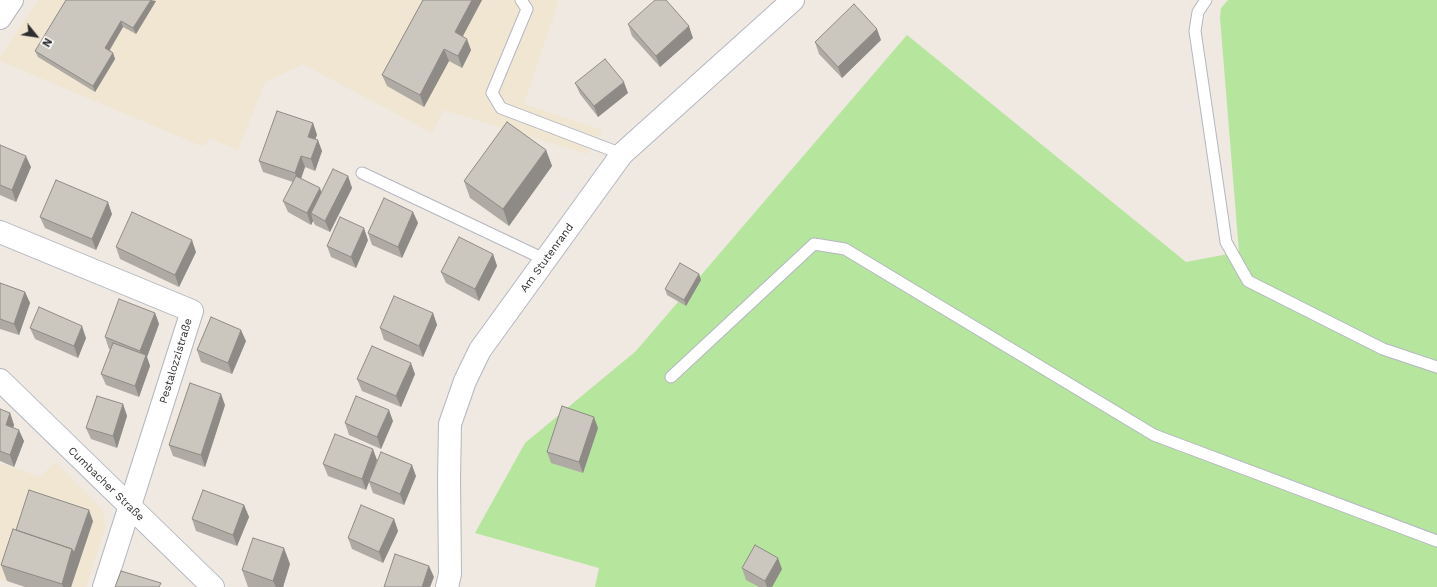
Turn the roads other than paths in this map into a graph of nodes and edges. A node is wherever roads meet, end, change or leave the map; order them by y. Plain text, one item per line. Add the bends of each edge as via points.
1 (12, 0) edge
2 (521, 0) edge
3 (793, 0) edge
4 (1206, 0) edge
5 (0, 18) edge
6 (622, 154) junction
7 (362, 173) dead end
8 (0, 232) edge
9 (546, 260) junction
10 (1437, 367) edge
11 (671, 377) dead end
12 (0, 380) edge
13 (131, 507) junction
14 (1437, 541) edge
15 (104, 587) edge
16 (213, 587) edge
17 (447, 587) edge

1 - 5 street
2 - 6 lane via 527,9 492,93 501,108
3 - 6 street, Am Stutenrand
4 - 10 lane via 1198,12 1195,31 1226,242 1248,281 1384,350
6 - 9 street, Am Stutenrand
7 - 9 lane
8 - 13 street, Pestalozzistraße via 192,311
9 - 17 street, Am Stutenrand via 480,350 464,381 450,424 450,574
11 - 14 lane via 814,244 845,249 1154,435
12 - 13 street, Cumbacher Straße
13 - 15 street, Pestalozzistraße
13 - 16 street, Cumbacher Straße

